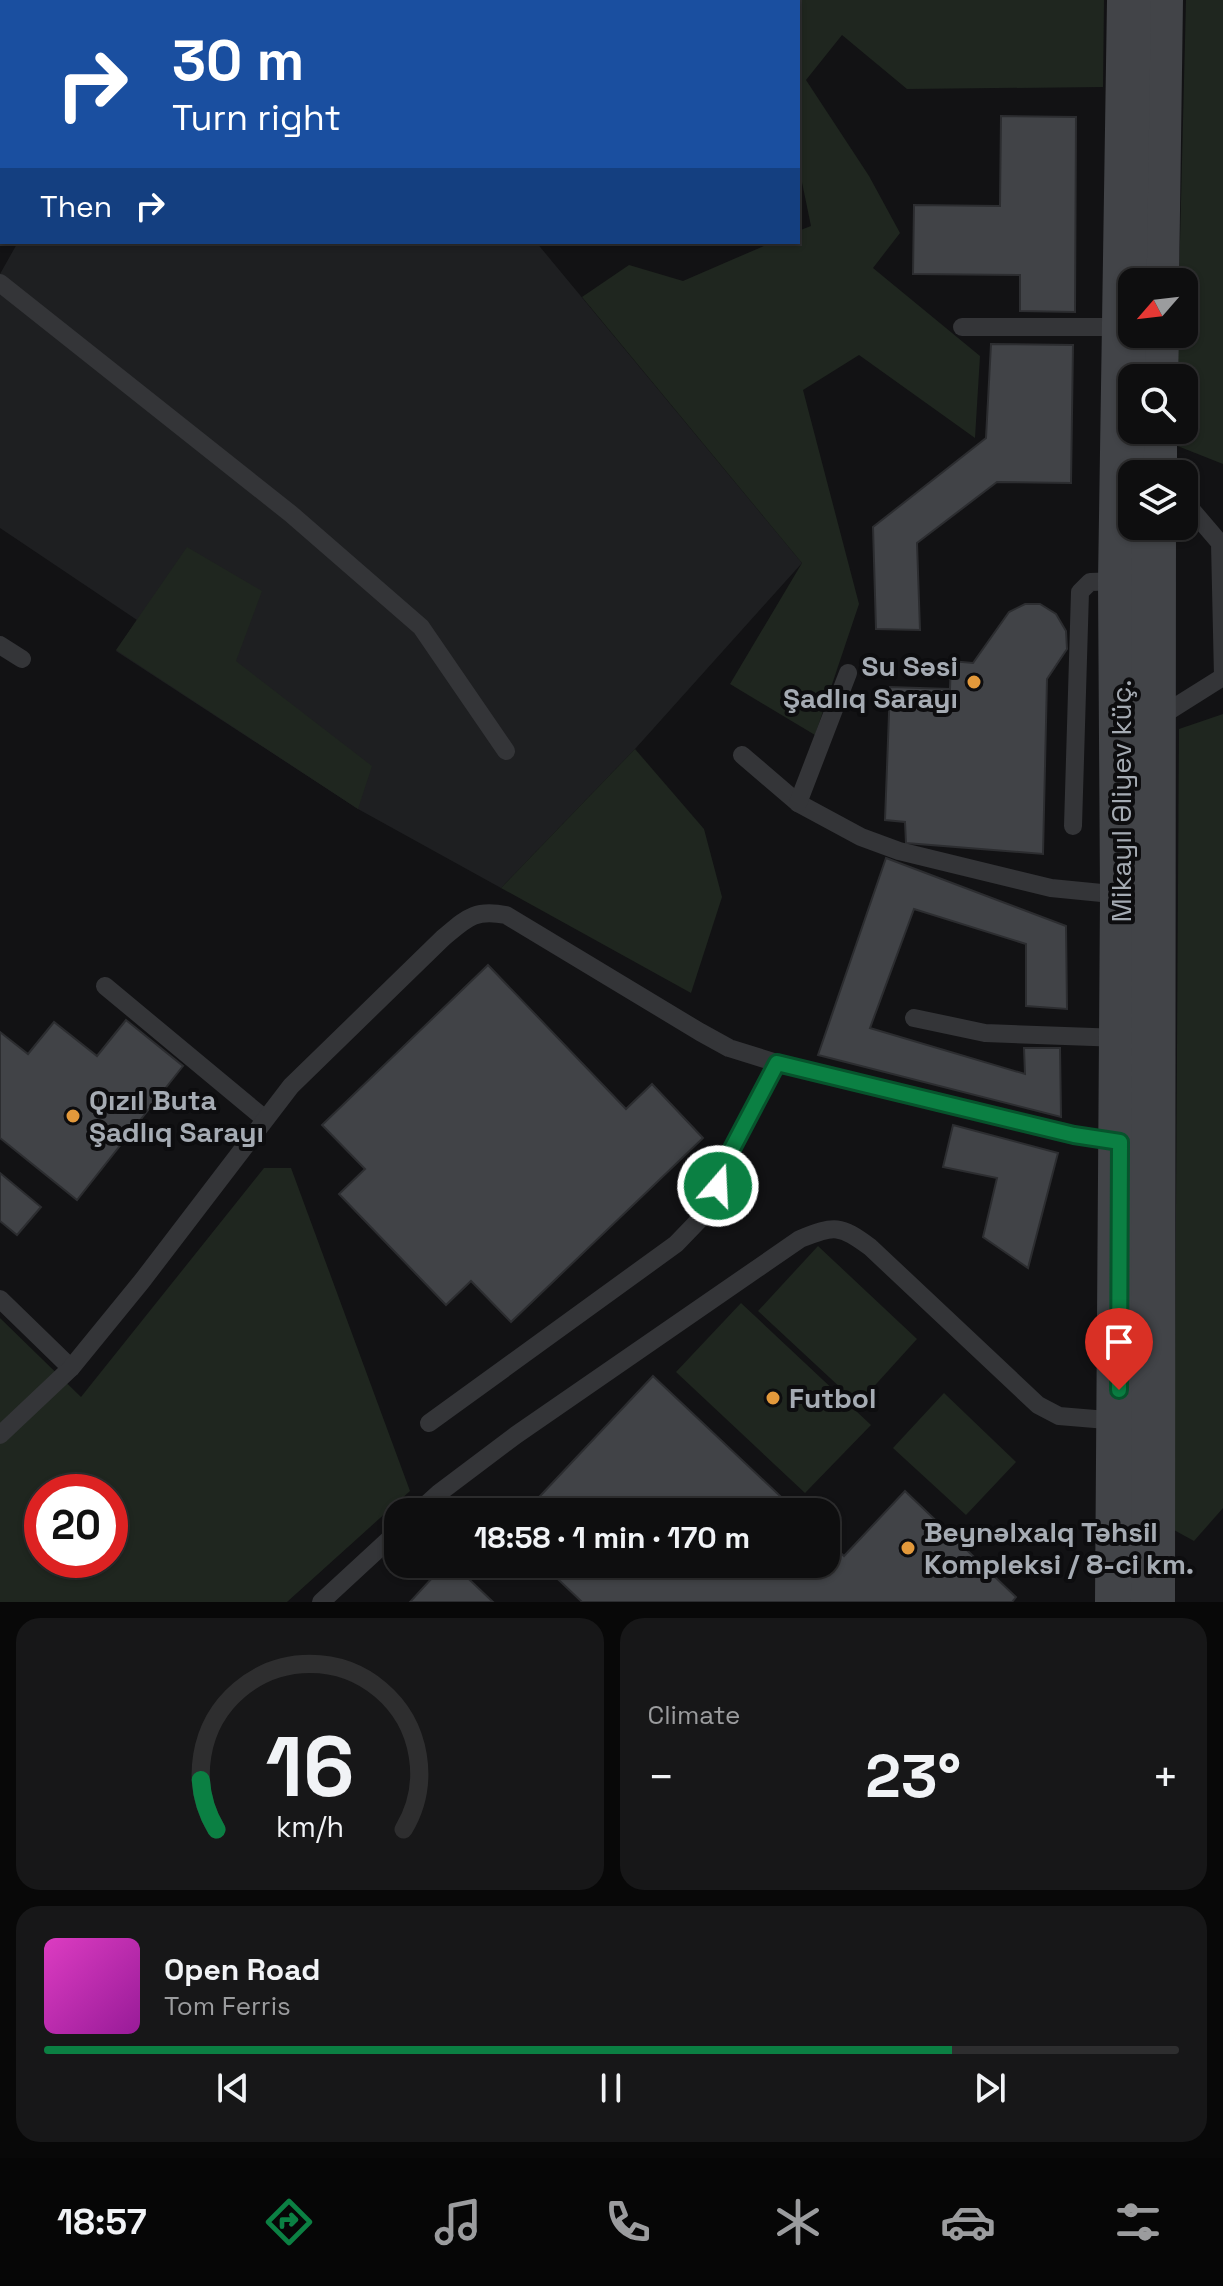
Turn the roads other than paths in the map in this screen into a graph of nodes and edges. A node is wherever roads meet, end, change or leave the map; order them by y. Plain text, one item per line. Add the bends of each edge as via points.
1 (1129, 0) edge
2 (1161, 0) edge
3 (1139, 268) edge
4 (1157, 268) edge
5 (0, 283) edge
6 (962, 327) dead end
7 (1118, 330) edge
8 (1139, 348) edge
9 (1198, 517) edge
10 (1154, 540) edge
11 (1221, 543) edge
12 (1120, 581) junction
13 (0, 645) edge
14 (22, 659) dead end
15 (848, 673) dead end
16 (1223, 677) edge
17 (1154, 721) junction
18 (506, 751) dead end
19 (742, 755) dead end
20 (798, 803) junction
21 (1073, 826) dead end
22 (1122, 895) junction
23 (105, 986) dead end
24 (914, 1018) dead end
25 (1121, 1038) junction
26 (777, 1063) junction
27 (265, 1119) junction
28 (1137, 1142) junction
29 (0, 1299) edge
30 (71, 1368) junction
31 (1119, 1421) junction
32 (429, 1423) dead end
33 (0, 1435) edge
34 (433, 1498) edge
35 (384, 1544) edge
36 (321, 1602) edge
37 (1117, 1602) edge
38 (1153, 1602) edge

1 - 3 main road, Mikayıl Əliyev küç.
2 - 4 main road
5 - 18 lane via 291,514 421,627
6 - 7 lane
8 - 12 main road, Mikayıl Əliyev küç.
9 - 11 lane
10 - 17 main road
11 - 16 lane
12 - 21 lane via 1090,582 1080,592
12 - 22 main road, Mikayıl Əliyev küç.
13 - 14 lane
15 - 20 lane
16 - 17 lane
17 - 28 main road
19 - 20 lane
20 - 22 lane via 899,851 1051,888
22 - 25 main road, Mikayıl Əliyev küç.
23 - 27 lane
24 - 25 lane via 985,1033
25 - 28 main road, Mikayıl Əliyev küç.
26 - 27 lane via 729,1048 506,915 485,911 443,938 291,1086
26 - 28 lane via 1087,1138
26 - 32 lane via 724,1164 712,1203 676,1244
27 - 30 lane
28 - 31 main road, Mikayıl Əliyev küç.
28 - 38 main road
29 - 30 lane
30 - 33 lane
31 - 34 lane via 1059,1416 1038,1405 870,1247 847,1231 825,1229 800,1239
31 - 37 main road, Mikayıl Əliyev küç.
35 - 36 lane

